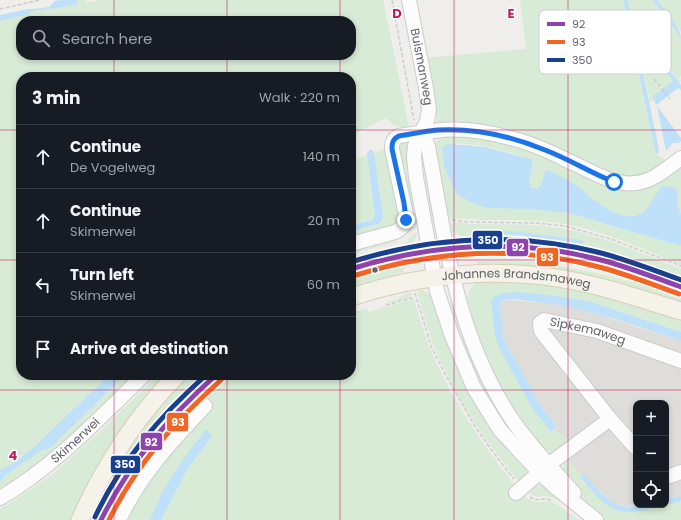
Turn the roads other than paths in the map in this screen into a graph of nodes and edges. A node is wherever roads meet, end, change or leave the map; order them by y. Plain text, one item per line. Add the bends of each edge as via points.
1 (409, 0) edge
2 (422, 133) junction
3 (681, 158) edge
4 (356, 243) edge
5 (438, 249) junction
6 (356, 268) edge
7 (452, 275) junction
8 (435, 277) junction
9 (681, 287) edge
10 (356, 296) edge
11 (681, 311) edge
12 (681, 361) edge
13 (139, 380) edge
14 (173, 380) edge
15 (213, 380) edge
16 (200, 404) junction
17 (610, 420) junction
18 (633, 445) edge
19 (544, 468) junction
20 (681, 472) edge
21 (669, 476) edge
22 (516, 493) dead end
23 (0, 498) edge
24 (80, 520) edge
25 (100, 520) edge
26 (118, 520) edge
27 (597, 520) edge

1 - 2 street, Buismanweg via 428,103 428,121
2 - 3 street via 444,130 471,131 516,139 622,184 650,179
2 - 4 street via 399,136 392,143 406,215 403,227 395,232
2 - 5 street, Buismanweg via 415,146 416,176
5 - 6 main road via 405,254
5 - 7 street
5 - 8 street
5 - 9 main road via 481,246 555,251 615,264
7 - 8 main road, Johannes Brandsmaweg
7 - 11 main road, Johannes Brandsmaweg via 512,273 550,277 579,282
7 - 19 street via 468,332 490,382
8 - 10 main road, Johannes Brandsmaweg via 398,283
8 - 19 street via 452,336 474,388 500,430
12 - 17 street, Sipkemaweg via 597,331 544,320 540,323 541,331
13 - 23 street, Skimerwei via 36,475
14 - 24 main road via 145,411 119,447
15 - 16 main road
16 - 25 main road via 163,427 136,458
16 - 26 street via 152,465
17 - 18 street, Sipkemaweg
17 - 19 street
19 - 22 street
19 - 27 street
20 - 21 street

